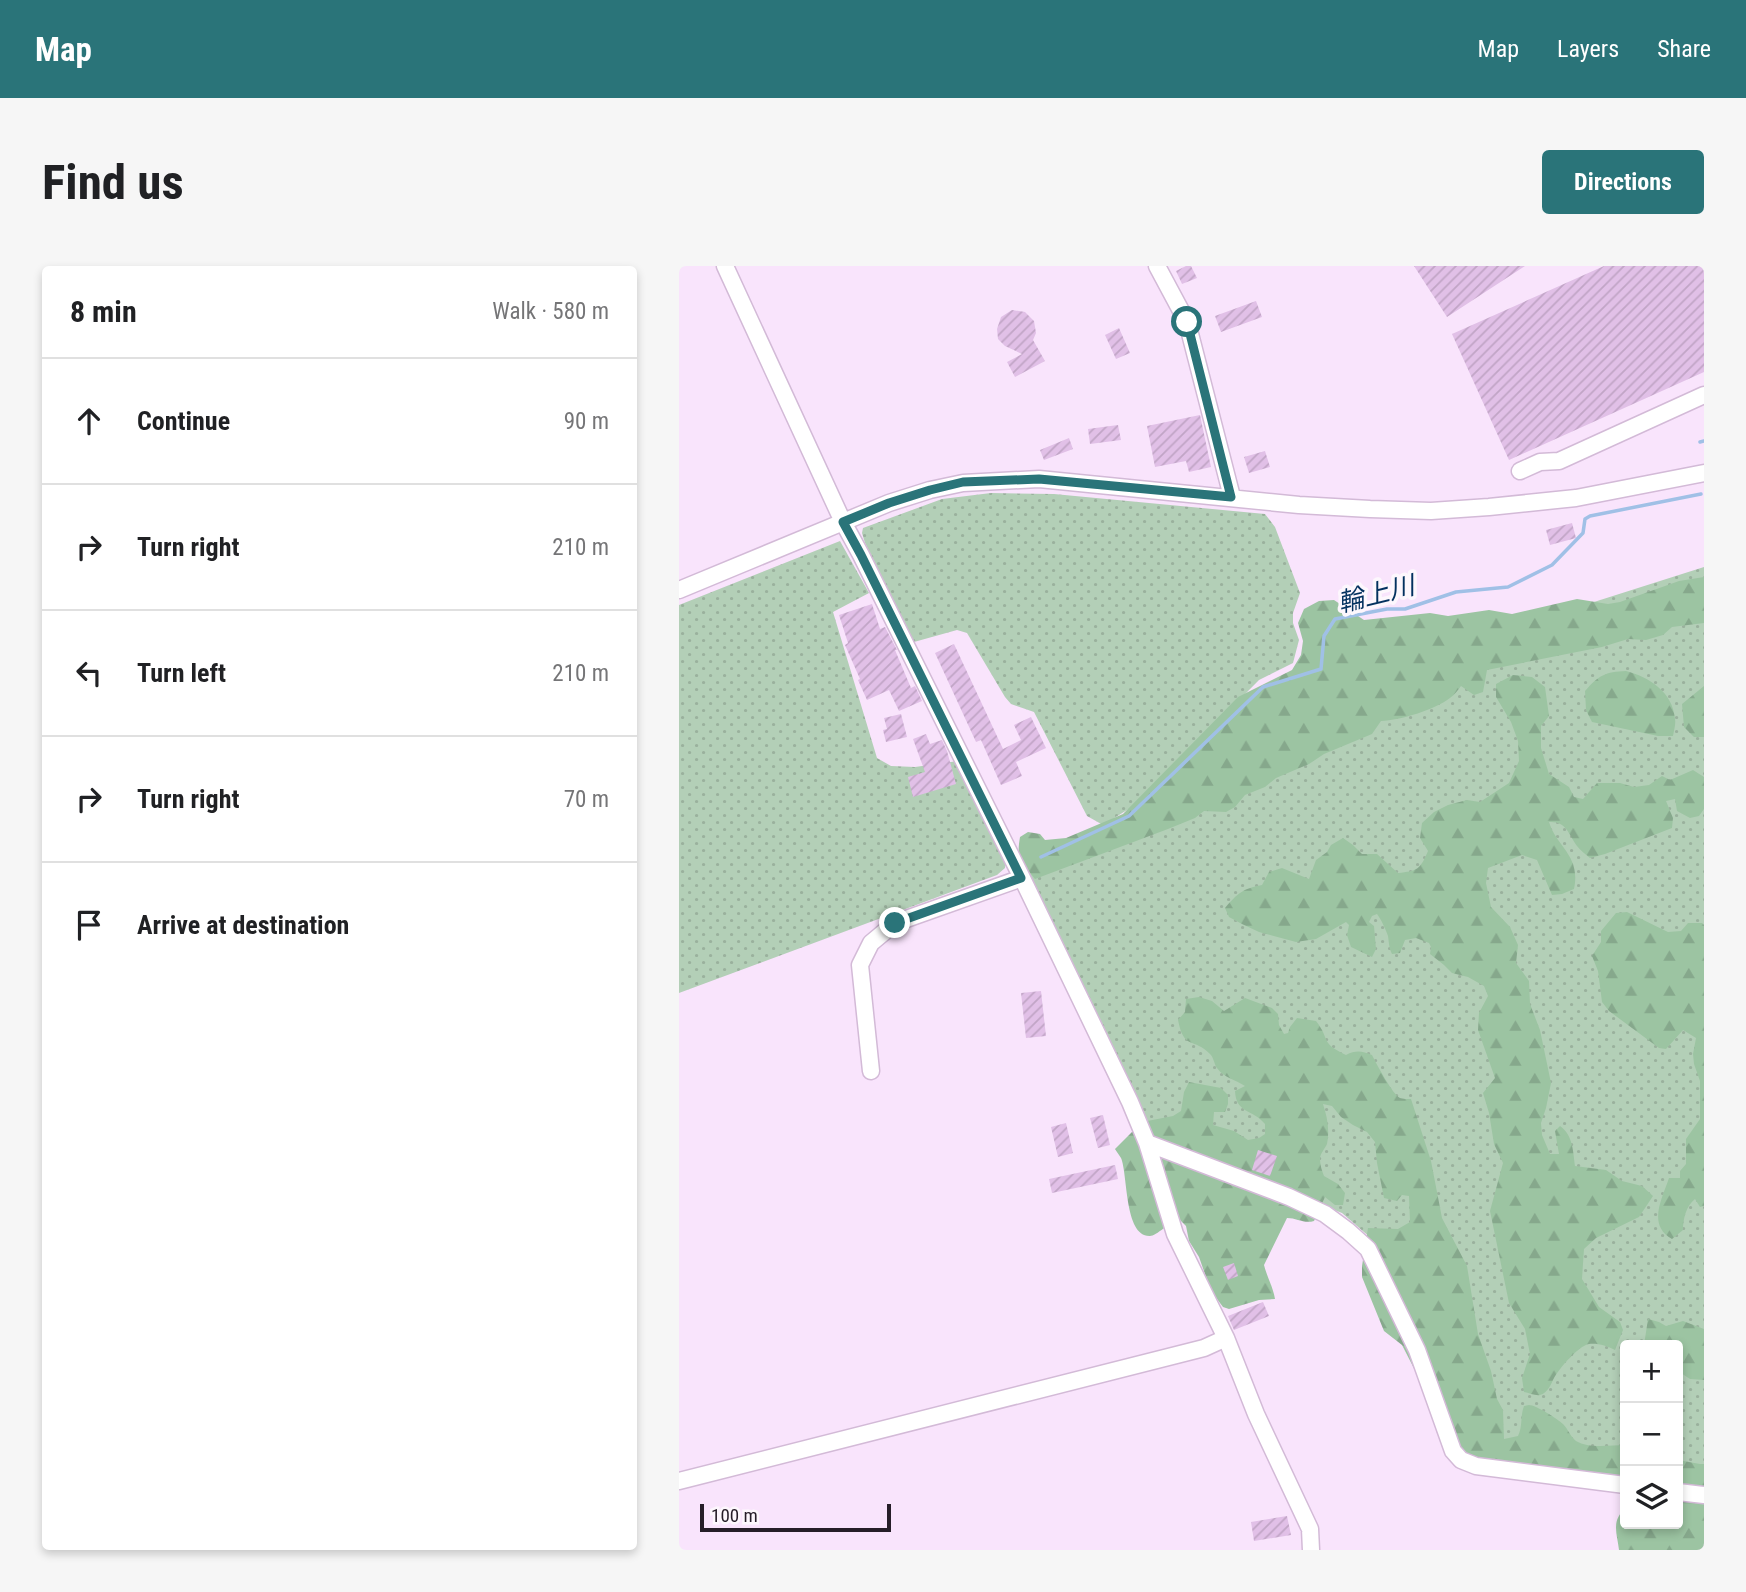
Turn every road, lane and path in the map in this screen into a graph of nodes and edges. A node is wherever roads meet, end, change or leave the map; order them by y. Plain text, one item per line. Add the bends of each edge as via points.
1 (725, 266) edge
2 (1157, 266) edge
3 (1704, 395) edge
4 (1520, 471) dead end
5 (1704, 473) edge
6 (1231, 497) junction
7 (843, 522) junction
8 (679, 590) edge
9 (1021, 878) junction
10 (871, 1071) dead end
11 (1147, 1143) junction
12 (1226, 1338) junction
13 (679, 1481) edge
14 (1620, 1484) edge
15 (1683, 1493) edge
16 (1704, 1495) edge
17 (1311, 1550) edge

1 - 7 street
2 - 6 street via 1187,322
3 - 4 street via 1559,461 1540,462
5 - 6 street via 1576,498 1431,511
6 - 7 street via 1039,479 963,482
7 - 8 street
7 - 9 street
9 - 10 street via 895,923 871,943 860,965
9 - 11 street
11 - 12 street via 1175,1234
11 - 14 street via 1325,1214 1368,1249 1417,1350 1453,1451 1461,1460 1476,1466
12 - 13 street via 1204,1348
12 - 17 street via 1310,1529
15 - 16 street

